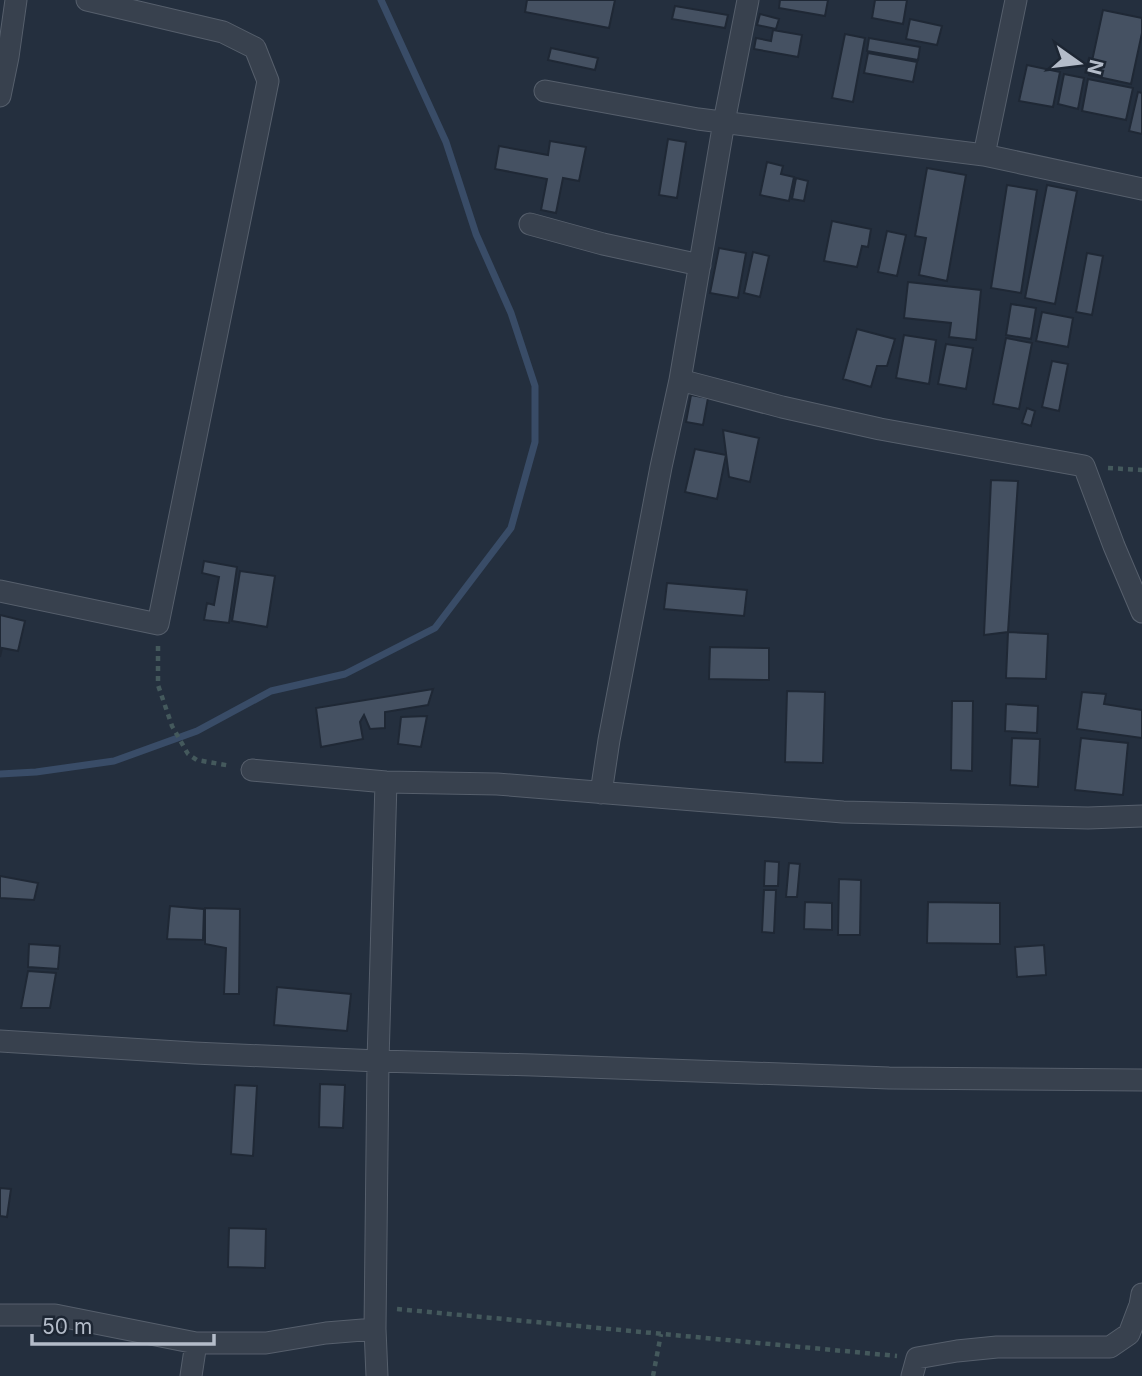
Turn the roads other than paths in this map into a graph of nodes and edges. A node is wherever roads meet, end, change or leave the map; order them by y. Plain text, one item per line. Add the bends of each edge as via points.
1 (16, 0) edge
2 (87, 0) edge
3 (748, 0) edge
4 (1016, 0) edge
5 (545, 91) dead end
6 (0, 96) edge
7 (724, 122) junction
8 (984, 155) junction
9 (1142, 189) edge
10 (530, 224) dead end
11 (701, 265) junction
12 (680, 380) junction
13 (0, 591) edge
14 (1142, 612) edge
15 (252, 770) road end
16 (386, 782) junction
17 (601, 793) junction
18 (1142, 816) edge
19 (0, 1041) edge
20 (378, 1061) junction
21 (1142, 1080) edge
22 (1142, 1294) edge
23 (0, 1315) edge
24 (375, 1329) junction
25 (196, 1343) junction
26 (915, 1367) edge
27 (191, 1376) edge
28 (377, 1376) edge

1 - 6 street
2 - 13 street via 223,32 255,48 268,81 158,624
3 - 7 street
4 - 8 street
5 - 7 street
7 - 8 street
7 - 11 street
8 - 9 street
10 - 11 street
11 - 12 street
12 - 14 street via 880,429 1084,466
12 - 17 street
15 - 16 street
16 - 17 street via 497,784
16 - 20 street
17 - 18 street via 843,812
19 - 20 street
20 - 21 street
20 - 24 street
22 - 26 street via 1129,1334 1110,1347 957,1351
23 - 25 street via 55,1315
24 - 25 street via 266,1343
24 - 28 street
25 - 27 street

